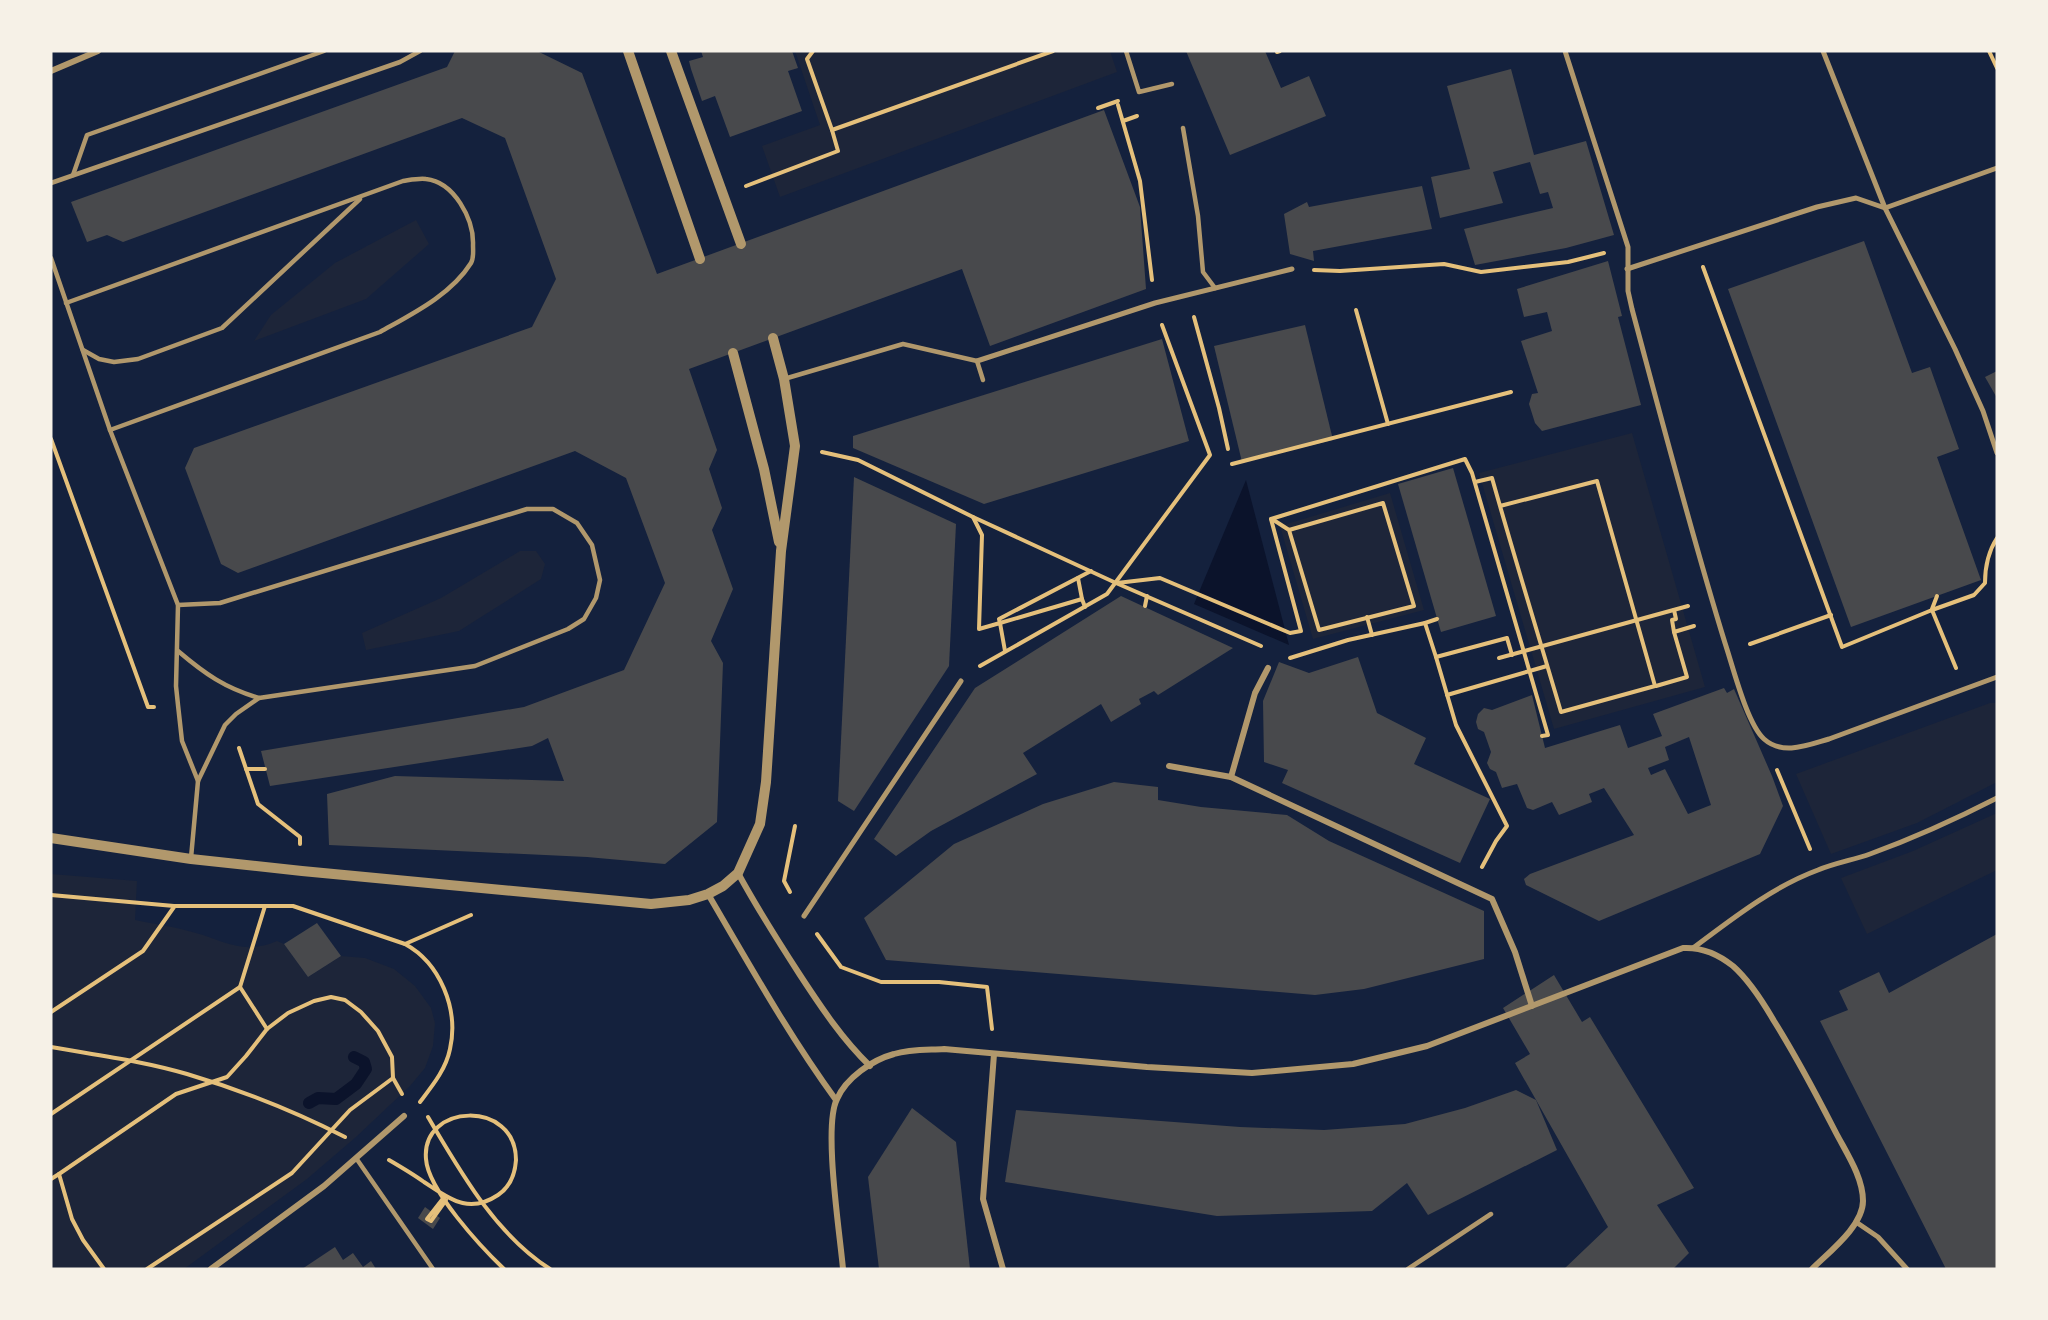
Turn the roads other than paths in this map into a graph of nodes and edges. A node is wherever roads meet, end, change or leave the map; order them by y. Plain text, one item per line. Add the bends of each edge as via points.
1 (98, 51) edge
2 (324, 51) edge
3 (420, 51) edge
4 (628, 51) edge
5 (671, 51) edge
6 (1126, 51) edge
7 (1565, 51) edge
8 (1823, 51) edge
9 (51, 71) edge
10 (1172, 84) dead end
11 (1183, 128) dead end
12 (1997, 168) edge
13 (73, 175) junction
14 (51, 183) edge
15 (362, 197) junction
16 (1885, 208) junction
17 (741, 244) dead end
18 (51, 258) edge
19 (700, 259) dead end
20 (1292, 269) road end
21 (1627, 269) junction
22 (1215, 288) junction
23 (66, 303) junction
24 (773, 338) dead end
25 (83, 350) junction
26 (733, 353) dead end
27 (977, 361) junction
28 (784, 379) junction
29 (983, 380) dead end
30 (110, 430) junction
31 (1997, 453) edge
32 (780, 551) junction
33 (178, 605) junction
34 (178, 651) junction
35 (1268, 668) dead end
36 (1997, 676) edge
37 (961, 681) road end
38 (259, 698) junction
39 (1169, 766) dead end
40 (1231, 777) junction
41 (198, 781) junction
42 (1997, 798) edge
43 (51, 838) edge
44 (191, 859) junction
45 (738, 873) junction
46 (708, 894) junction
47 (804, 916) road end
48 (1693, 948) junction
49 (1532, 1006) junction
50 (994, 1054) junction
51 (870, 1066) junction
52 (836, 1100) junction
53 (404, 1116) road end
54 (356, 1158) junction
55 (1491, 1214) dead end
56 (1856, 1222) junction
57 (211, 1269) edge
58 (433, 1269) edge
59 (843, 1269) edge
60 (1003, 1269) edge
61 (1408, 1269) edge
62 (1812, 1269) edge
63 (1907, 1269) edge

1 - 9 street
2 - 13 lane via 87,135
3 - 13 lane via 400,62
4 - 19 street
5 - 17 street
6 - 10 lane via 1139,92
7 - 21 street via 1628,247
8 - 16 street
11 - 22 lane via 1203,272
12 - 16 street
13 - 14 lane
15 - 23 lane
15 - 25 lane via 222,328 138,359 114,362
15 - 30 lane via 403,181 427,178 449,189 466,210 474,236 473,260 459,280 380,333
16 - 21 street via 1856,198 1817,207
16 - 31 street via 1955,349
18 - 23 lane
20 - 22 street
21 - 36 street via 1632,309 1718,620 1755,727 1764,739 1775,746 1801,747
22 - 27 street via 1155,303
23 - 25 lane
24 - 28 street
25 - 30 lane
26 - 32 street via 764,469
27 - 28 lane via 903,344
27 - 29 lane
28 - 32 street via 795,446
30 - 33 lane
32 - 45 street via 766,782 760,824
33 - 34 lane
33 - 38 lane via 220,603 527,509 561,513 578,523 592,545 600,580 596,597 584,619 568,629 475,666
34 - 38 lane via 219,683
34 - 41 lane via 176,686 182,741
35 - 40 street via 1255,693
37 - 47 street
38 - 41 lane via 225,725
39 - 40 street
40 - 49 street via 1492,899
41 - 44 lane
42 - 48 street via 1908,839 1818,869 1779,889
43 - 44 street
44 - 46 street via 651,904
45 - 46 street
45 - 51 street via 823,1010
46 - 52 street via 775,1010
48 - 49 street via 1683,948
48 - 56 street via 1719,955 1735,968 1762,1001 1799,1060 1858,1176 1863,1201
49 - 50 street via 1416,1049 1353,1064 1252,1073
50 - 51 street via 944,1049 911,1051 892,1054
50 - 60 street via 982,1199
51 - 52 street via 849,1081
52 - 59 street via 831,1134
53 - 54 street
54 - 57 street
54 - 58 lane
55 - 61 lane
56 - 62 street
56 - 63 street via 1878,1238

